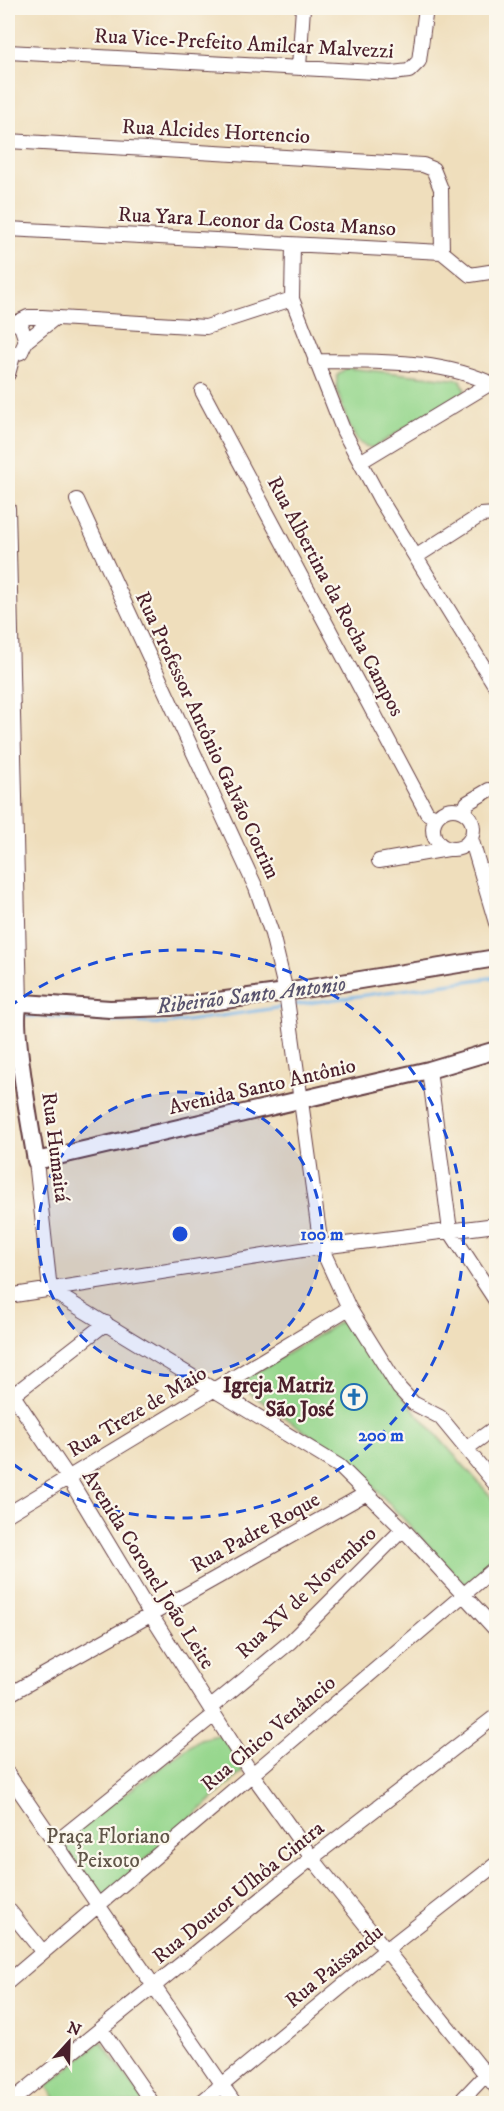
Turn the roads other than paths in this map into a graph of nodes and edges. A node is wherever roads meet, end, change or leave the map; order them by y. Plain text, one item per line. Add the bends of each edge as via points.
1 (303, 8) edge
2 (426, 8) edge
3 (8, 51) edge
4 (299, 68) junction
5 (8, 141) edge
6 (8, 229) edge
7 (293, 245) junction
8 (442, 252) junction
9 (496, 271) edge
10 (292, 299) junction
11 (55, 318) junction
12 (11, 319) edge
13 (26, 341) junction
14 (10, 356) edge
15 (315, 361) junction
16 (8, 374) edge
17 (494, 384) edge
18 (202, 391) dead end
19 (360, 462) junction
20 (77, 500) dead end
21 (8, 507) edge
22 (496, 514) edge
23 (417, 556) junction
24 (496, 687) edge
25 (489, 790) dead end
26 (465, 813) junction
27 (436, 818) junction
28 (471, 838) junction
29 (448, 849) junction
30 (379, 861) dead end
31 (496, 923) edge
32 (8, 949) edge
33 (496, 958) edge
34 (287, 1003) junction
35 (14, 1016) edge
36 (496, 1050) edge
37 (429, 1070) junction
38 (300, 1100) junction
39 (36, 1161) junction
40 (496, 1225) edge
41 (450, 1231) junction
42 (321, 1247) junction
43 (50, 1290) junction
44 (8, 1296) edge
45 (496, 1301) edge
46 (349, 1308) junction
47 (106, 1323) junction
48 (215, 1389) junction
49 (9, 1394) edge
50 (496, 1427) edge
51 (467, 1448) junction
52 (68, 1477) junction
53 (496, 1485) edge
54 (367, 1493) junction
55 (8, 1514) edge
56 (403, 1529) junction
57 (496, 1567) edge
58 (464, 1594) junction
59 (151, 1615) junction
60 (496, 1630) edge
61 (8, 1695) edge
62 (212, 1711) junction
63 (496, 1716) edge
64 (8, 1774) edge
65 (252, 1774) junction
66 (55, 1843) junction
67 (312, 1858) junction
68 (496, 1864) edge
69 (99, 1905) junction
70 (8, 1909) edge
71 (386, 1950) junction
72 (42, 1951) junction
73 (8, 1982) edge
74 (155, 1987) junction
75 (102, 2030) junction
76 (491, 2069) edge
77 (222, 2085) junction
78 (496, 2087) edge
79 (8, 2103) edge
80 (153, 2103) edge
81 (200, 2103) edge
82 (235, 2103) edge
83 (458, 2103) edge

1 - 4 street
2 - 4 street, Rua Vice-Prefeito Amilcar Malvezzi via 423,49 419,61 409,71
3 - 4 street, Rua Vice-Prefeito Amilcar Malvezzi
5 - 8 street, Rua Alcides Hortencio via 423,165 434,170 440,183
6 - 7 street, Rua Yara Leonor da Costa Manso
7 - 8 street, Rua Yara Leonor da Costa Manso
7 - 10 street
8 - 9 street via 470,275
10 - 11 street via 206,327
10 - 15 street
11 - 12 street
11 - 13 street
12 - 13 street via 23,329
13 - 14 street via 23,349
14 - 16 street
15 - 17 street via 394,362 447,370
15 - 19 street
17 - 19 street
18 - 27 street, Rua Albertina da Rocha Campos via 427,813
19 - 23 street
20 - 34 street, Rua Professor Antônio Galvão Cotrim via 256,888 272,934
21 - 35 street
22 - 23 street via 481,515
23 - 24 street
25 - 26 street via 467,803
26 - 27 street via 446,810
26 - 28 street via 473,824
27 - 29 street via 433,836
28 - 29 street via 462,848
28 - 31 street
29 - 30 street
32 - 35 street
33 - 34 main road
34 - 35 main road
34 - 38 street, Rua Professor Antônio Galvão Cotrim
35 - 39 main road, Rua Humaitá
36 - 37 main road, Avenida Santo Antônio
37 - 38 main road, Avenida Santo Antônio
37 - 41 street
38 - 39 main road, Avenida Santo Antônio
38 - 42 street, Rua Professor Antônio Galvão Cotrim
39 - 43 street, Rua Humaitá
40 - 41 street
41 - 42 street
41 - 45 street
42 - 43 street
42 - 46 street, Rua Professor Antônio Galvão Cotrim
43 - 44 street
43 - 47 street
46 - 48 street, Rua Treze de Maio
46 - 51 street, Rua Professor Antônio Galvão Cotrim via 399,1388 413,1403 440,1418
47 - 48 street
47 - 49 street
48 - 52 street, Rua Treze de Maio
48 - 54 street via 339,1466
49 - 52 street, Avenida Coronel João Leite
50 - 51 street
51 - 53 street, Rua Professor Antônio Galvão Cotrim
52 - 55 street, Rua Treze de Maio
52 - 59 street, Avenida Coronel João Leite
54 - 56 street
54 - 59 street, Rua Padre Roque
56 - 58 street
56 - 62 street, Rua XV de Novembro via 290,1642
57 - 58 street, Rua Chico Venâncio
58 - 60 street
58 - 65 street, Rua Chico Venâncio
59 - 61 street, Rua Padre Roque
59 - 62 street, Avenida Coronel João Leite
62 - 65 street, Avenida Coronel João Leite
62 - 66 street
63 - 67 street, Rua Doutor Ulhôa Cintra
64 - 66 street
65 - 67 street, Avenida Coronel João Leite
65 - 69 street, Rua Chico Venâncio
66 - 69 street
67 - 71 street, Avenida Coronel João Leite
67 - 74 street, Rua Doutor Ulhôa Cintra
68 - 71 street, Rua Paissandu
69 - 72 street, Rua Chico Venâncio
69 - 74 street
70 - 72 street
71 - 76 street, Avenida Coronel João Leite
71 - 77 street, Rua Paissandu
72 - 73 street, Rua Chico Venâncio
74 - 75 street, Rua Doutor Ulhôa Cintra
74 - 77 street
75 - 79 street, Rua Doutor Ulhôa Cintra
75 - 80 street
76 - 78 street, Avenida Coronel João Leite
76 - 83 street
77 - 81 street, Rua Paissandu
77 - 82 street

